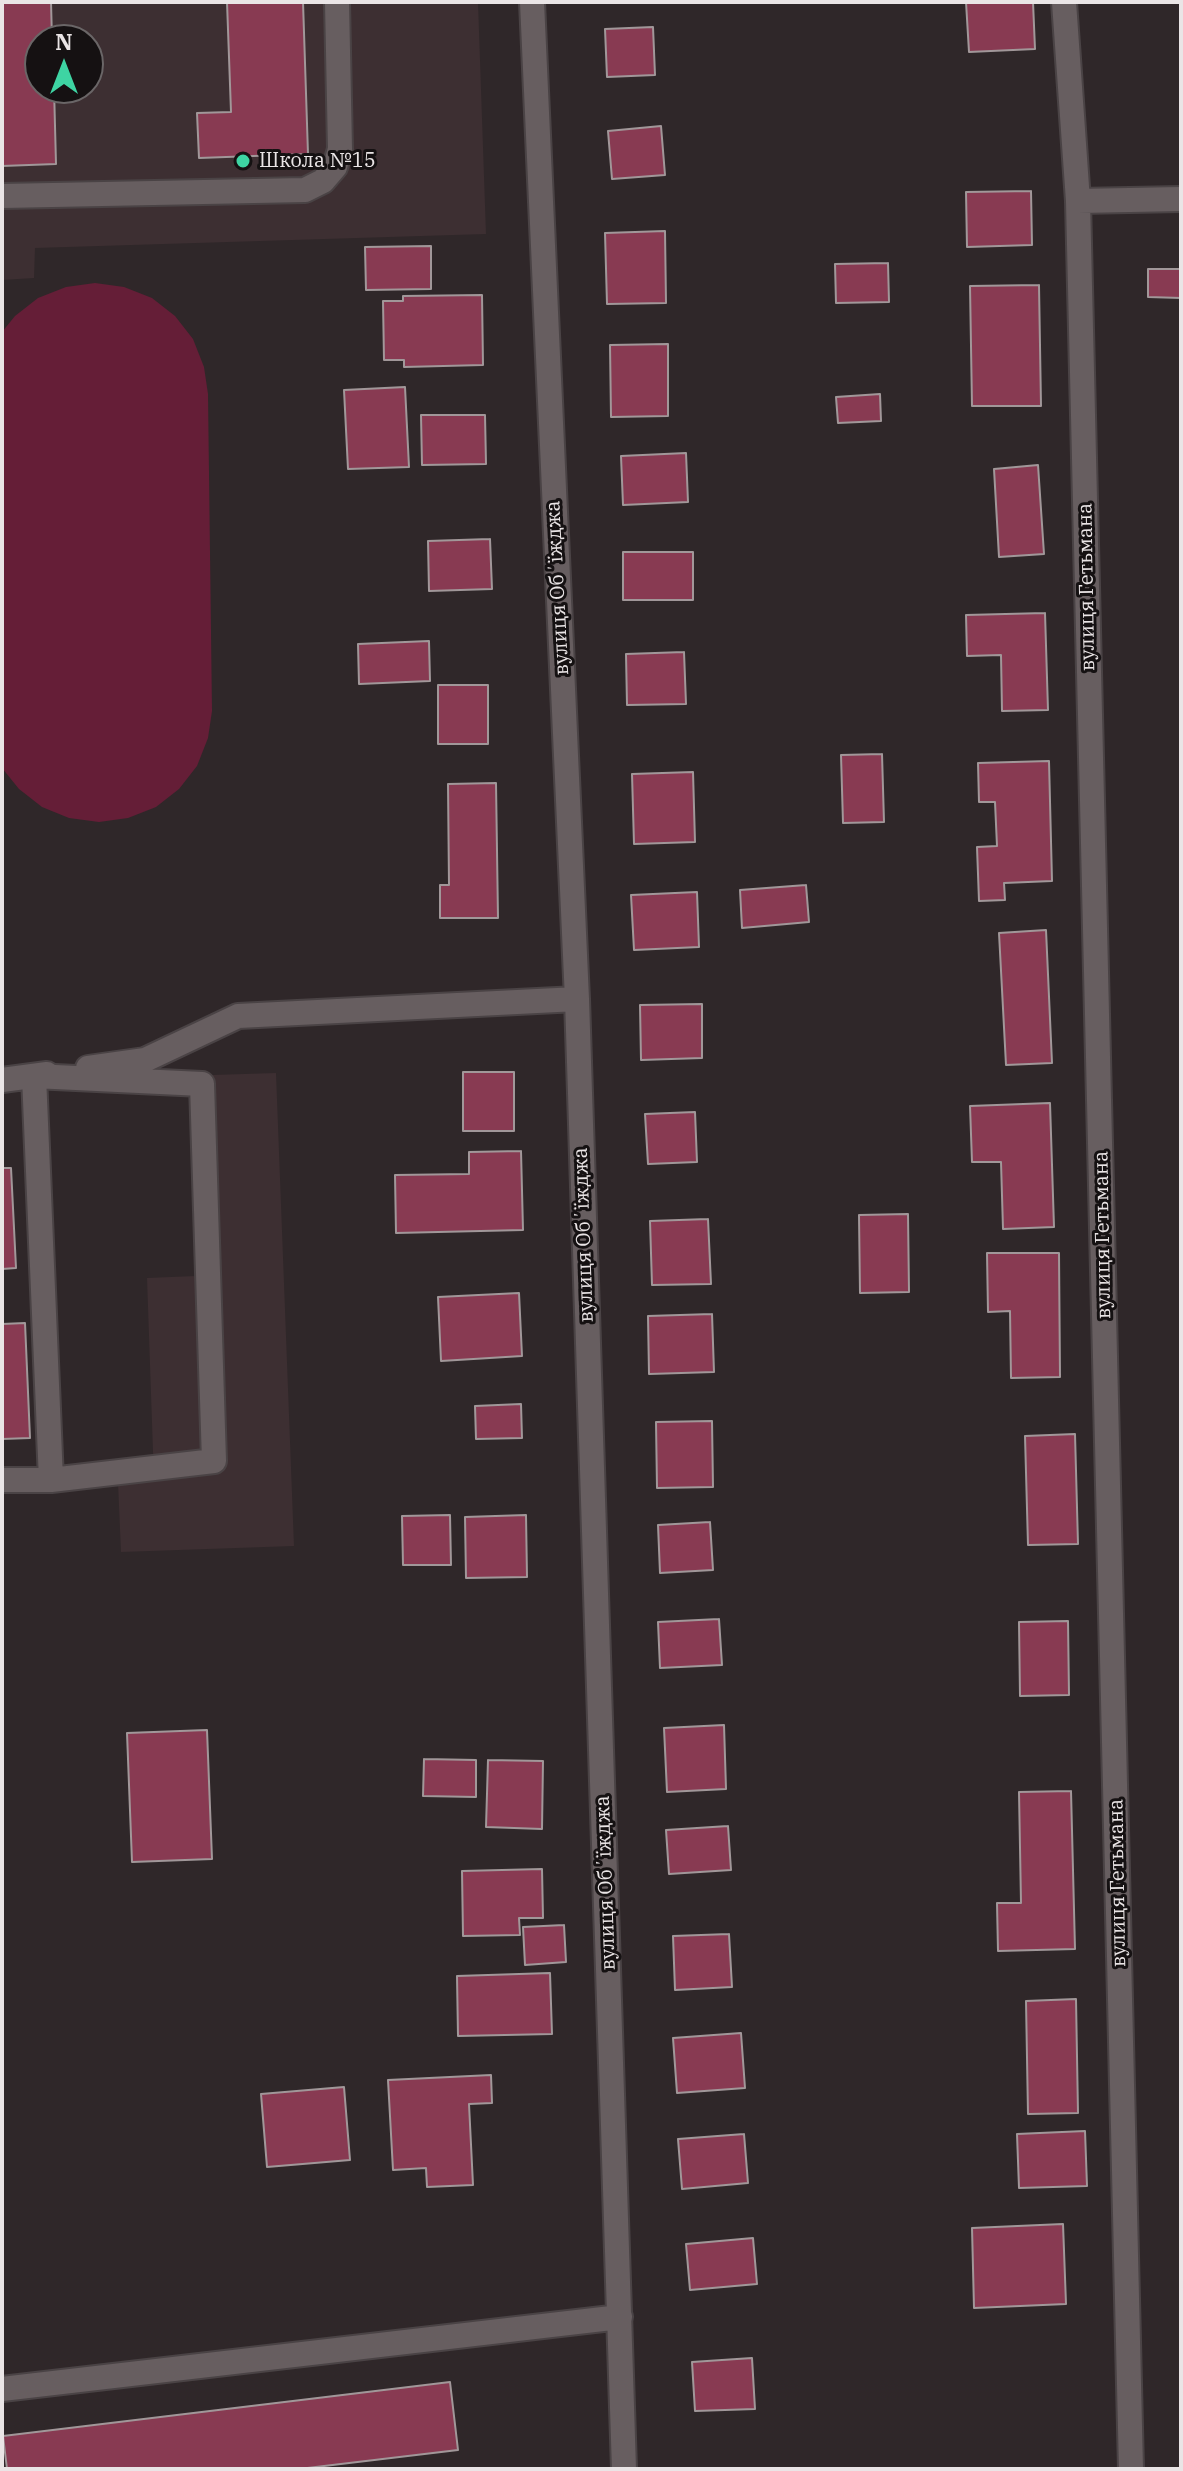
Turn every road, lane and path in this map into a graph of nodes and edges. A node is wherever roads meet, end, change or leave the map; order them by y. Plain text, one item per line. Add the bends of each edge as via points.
1 (337, 2) edge
2 (532, 2) edge
3 (1064, 2) edge
4 (2, 196) edge
5 (1181, 199) edge
6 (1078, 201) junction
7 (577, 999) junction
8 (34, 1076) junction
9 (2, 1080) edge
10 (2, 1480) edge
11 (51, 1480) junction
12 (620, 2317) junction
13 (2, 2389) edge
14 (624, 2469) edge
15 (1131, 2469) edge

1 - 4 street via 340,149 335,167 323,181 305,190
2 - 7 street, вулиця Обʼїжджа
3 - 6 street, вулиця Гетьмана
5 - 6 street
6 - 15 street, вулиця Гетьмана
7 - 8 street via 238,1016 145,1060
7 - 12 street, вулиця Обʼїжджа
8 - 9 street
8 - 11 street
8 - 11 street via 202,1084 214,1461
10 - 11 street
12 - 13 street
12 - 14 street, вулиця Обʼїжджа

